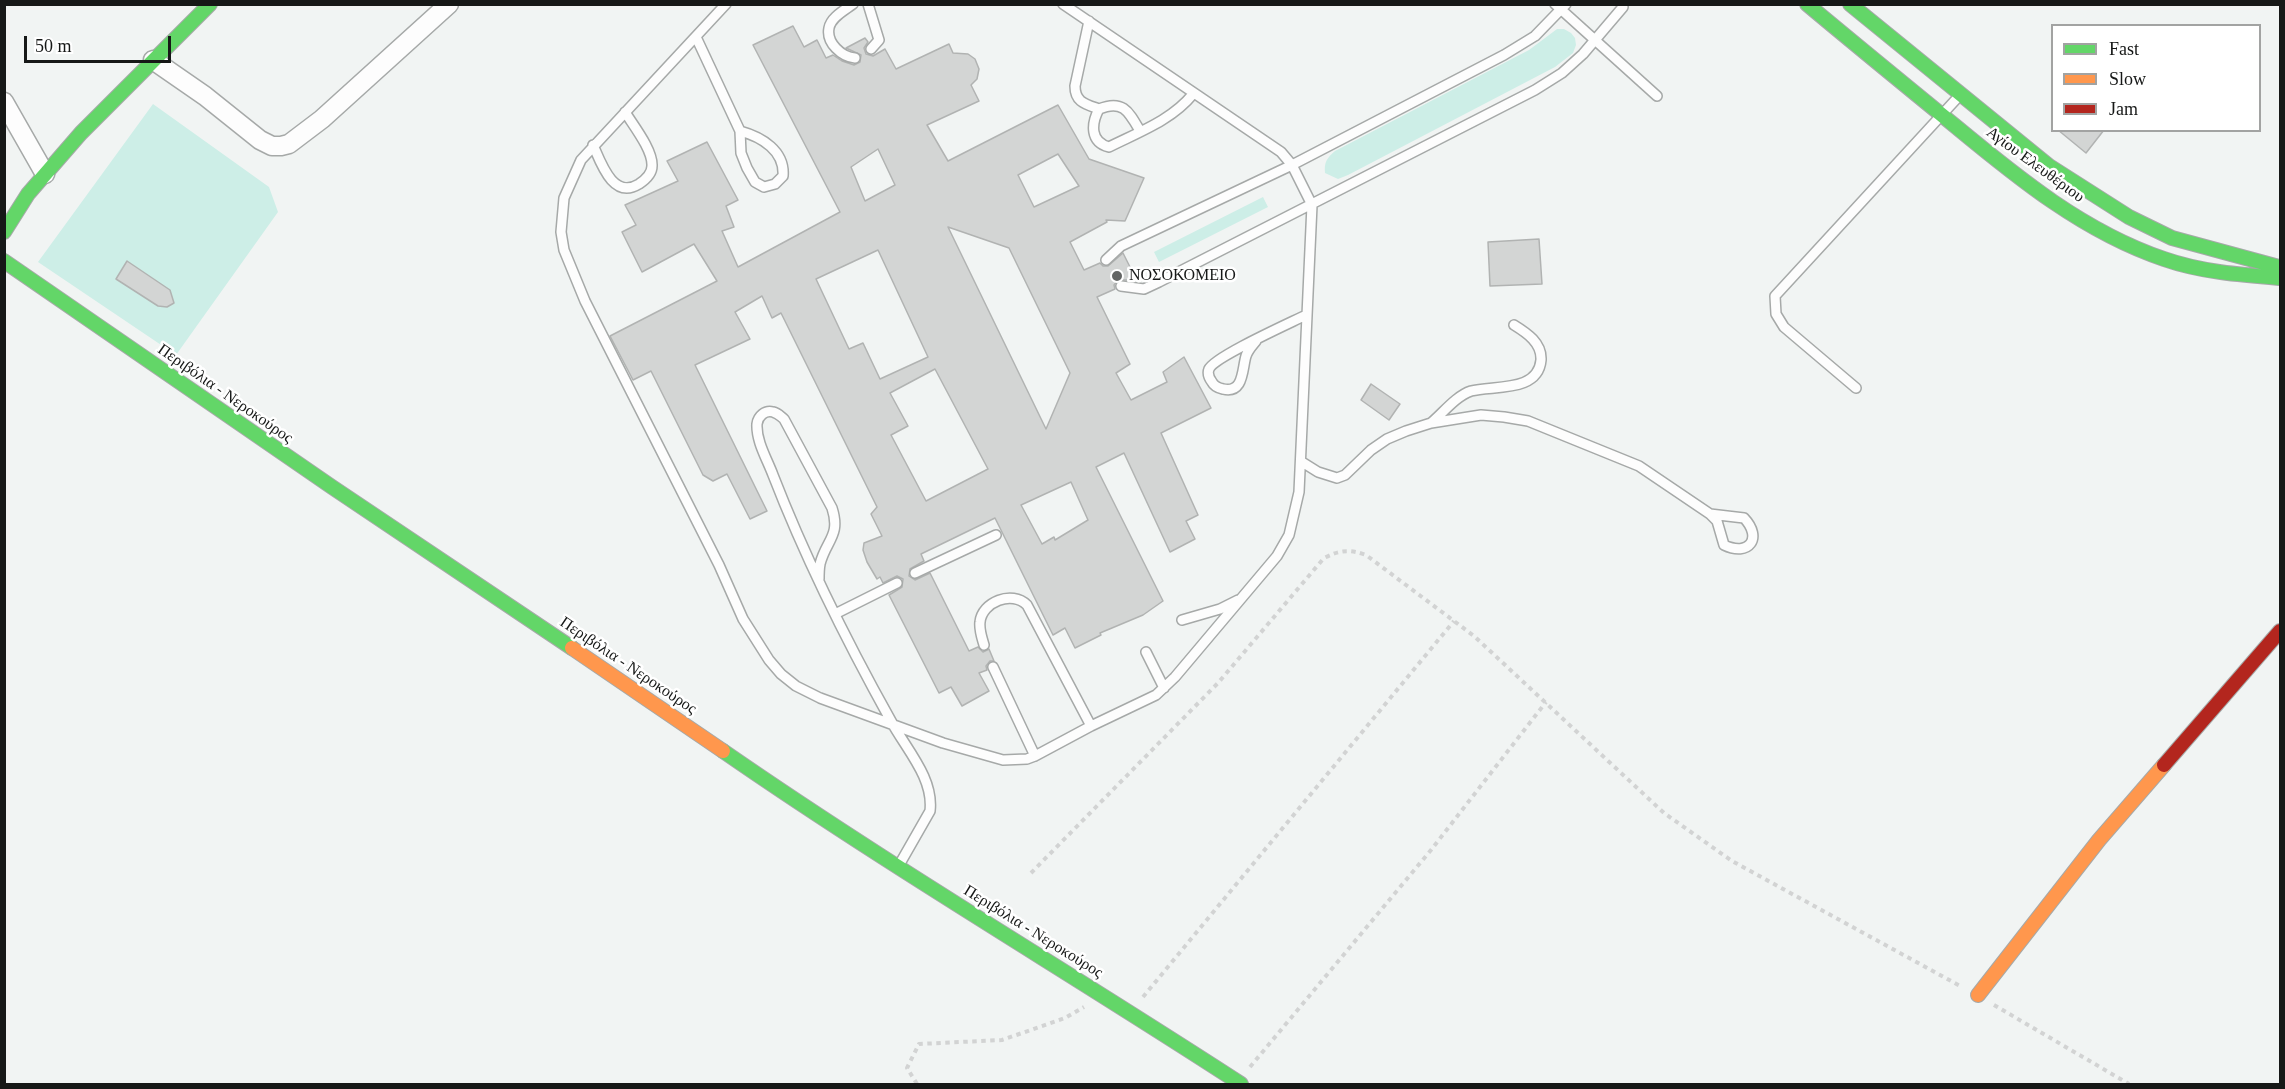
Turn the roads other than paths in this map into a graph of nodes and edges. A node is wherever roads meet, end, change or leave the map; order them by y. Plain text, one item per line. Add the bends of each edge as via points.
1 (210, 4) edge
2 (449, 4) edge
3 (726, 4) edge
4 (853, 4) edge
5 (868, 4) edge
6 (1063, 4) edge
7 (1807, 4) edge
8 (1850, 4) edge
9 (1560, 6) edge
10 (1623, 7) dead end
11 (1089, 21) junction
12 (696, 37) junction
13 (1595, 40) junction
14 (872, 49) dead end
15 (855, 58) dead end
16 (153, 60) junction
17 (1193, 94) junction
18 (1960, 95) junction
19 (1657, 96) dead end
20 (4, 102) edge
21 (1099, 109) junction
22 (625, 112) junction
23 (1942, 116) junction
24 (740, 131) junction
25 (1140, 131) junction
26 (593, 145) junction
27 (1292, 165) junction
28 (45, 174) junction
29 (1312, 205) junction
30 (4, 232) edge
31 (4, 261) edge
32 (1106, 261) dead end
33 (2280, 267) edge
34 (2280, 278) edge
35 (1120, 286) dead end
36 (1306, 315) junction
37 (1514, 325) dead end
38 (1256, 340) junction
39 (1856, 388) dead end
40 (1431, 423) junction
41 (1302, 462) junction
42 (1710, 514) junction
43 (996, 535) dead end
44 (915, 573) dead end
45 (819, 579) junction
46 (897, 583) dead end
47 (1249, 591) junction
48 (835, 614) junction
49 (1182, 620) dead end
50 (2280, 632) edge
51 (984, 645) dead end
52 (1146, 652) dead end
53 (993, 667) dead end
54 (1164, 688) junction
55 (892, 724) junction
56 (1090, 726) junction
57 (1035, 756) junction
58 (898, 867) junction
59 (1978, 995) road end
60 (1239, 1083) edge

1 - 16 main road
2 - 16 street via 322,118 290,144 281,146 260,140
3 - 12 lane
4 - 15 lane via 829,28 837,49 847,58
5 - 14 lane via 879,40
6 - 11 lane
7 - 23 main road, Αγίου Ελευθέριου
8 - 18 main road, Αγίου Ελευθέριου
9 - 13 lane
9 - 27 lane via 1534,36 1504,55
10 - 13 lane
11 - 17 lane
11 - 21 lane via 1075,95 1082,103
12 - 22 lane
12 - 24 lane
13 - 19 lane
13 - 29 lane via 1562,73 1535,90
16 - 28 main road
17 - 25 lane via 1171,115
17 - 27 lane via 1281,152
18 - 23 lane
18 - 33 main road, Αγίου Ελευθέριου via 2049,166 2129,218 2172,238
20 - 28 street
21 - 25 lane via 1119,105 1128,111
21 - 25 lane via 1093,133 1101,145 1109,147
22 - 26 lane
22 - 26 lane via 650,155 650,174 633,187 623,188 607,175
23 - 34 main road, Αγίου Ελευθέριου via 2074,215 2120,240 2164,259 2248,277
23 - 39 lane via 1775,296 1776,314 1784,327
24 - 24 lane via 741,153 755,182 764,187 775,184 783,176 784,166 778,156 762,139
26 - 55 lane via 581,160 564,198 564,250 585,301 743,619 769,660 796,686
27 - 29 lane
27 - 32 lane via 1121,246
28 - 30 main road
29 - 35 lane via 1144,289
29 - 36 lane
31 - 58 main road, Περιβόλια - Νεροκούρος via 789,797
36 - 38 lane
36 - 41 lane
37 - 40 lane via 1531,336 1541,352 1540,366 1533,376 1520,384 1470,392
38 - 38 lane via 1216,360 1208,373 1215,387 1226,390 1242,380 1247,353
40 - 41 lane via 1387,439 1337,478
40 - 42 lane via 1481,415 1528,421 1639,466
41 - 47 lane via 1289,535
42 - 42 lane via 1717,521 1724,545 1734,550 1745,549 1751,543 1752,526 1744,518
43 - 44 lane
45 - 45 lane via 820,564 835,535 836,521 784,419 769,411 758,420 762,449
45 - 48 lane
46 - 48 lane
47 - 49 lane via 1220,609
47 - 54 lane
48 - 55 lane
50 - 59 main road via 2099,840
51 - 56 lane via 980,620 984,612 1004,598 1021,599
52 - 54 lane
53 - 57 lane
54 - 56 lane
55 - 57 lane via 989,758 1016,760
55 - 58 lane via 919,768 931,801 925,824
56 - 57 lane
58 - 60 main road, Περιβόλια - Νεροκούρος

